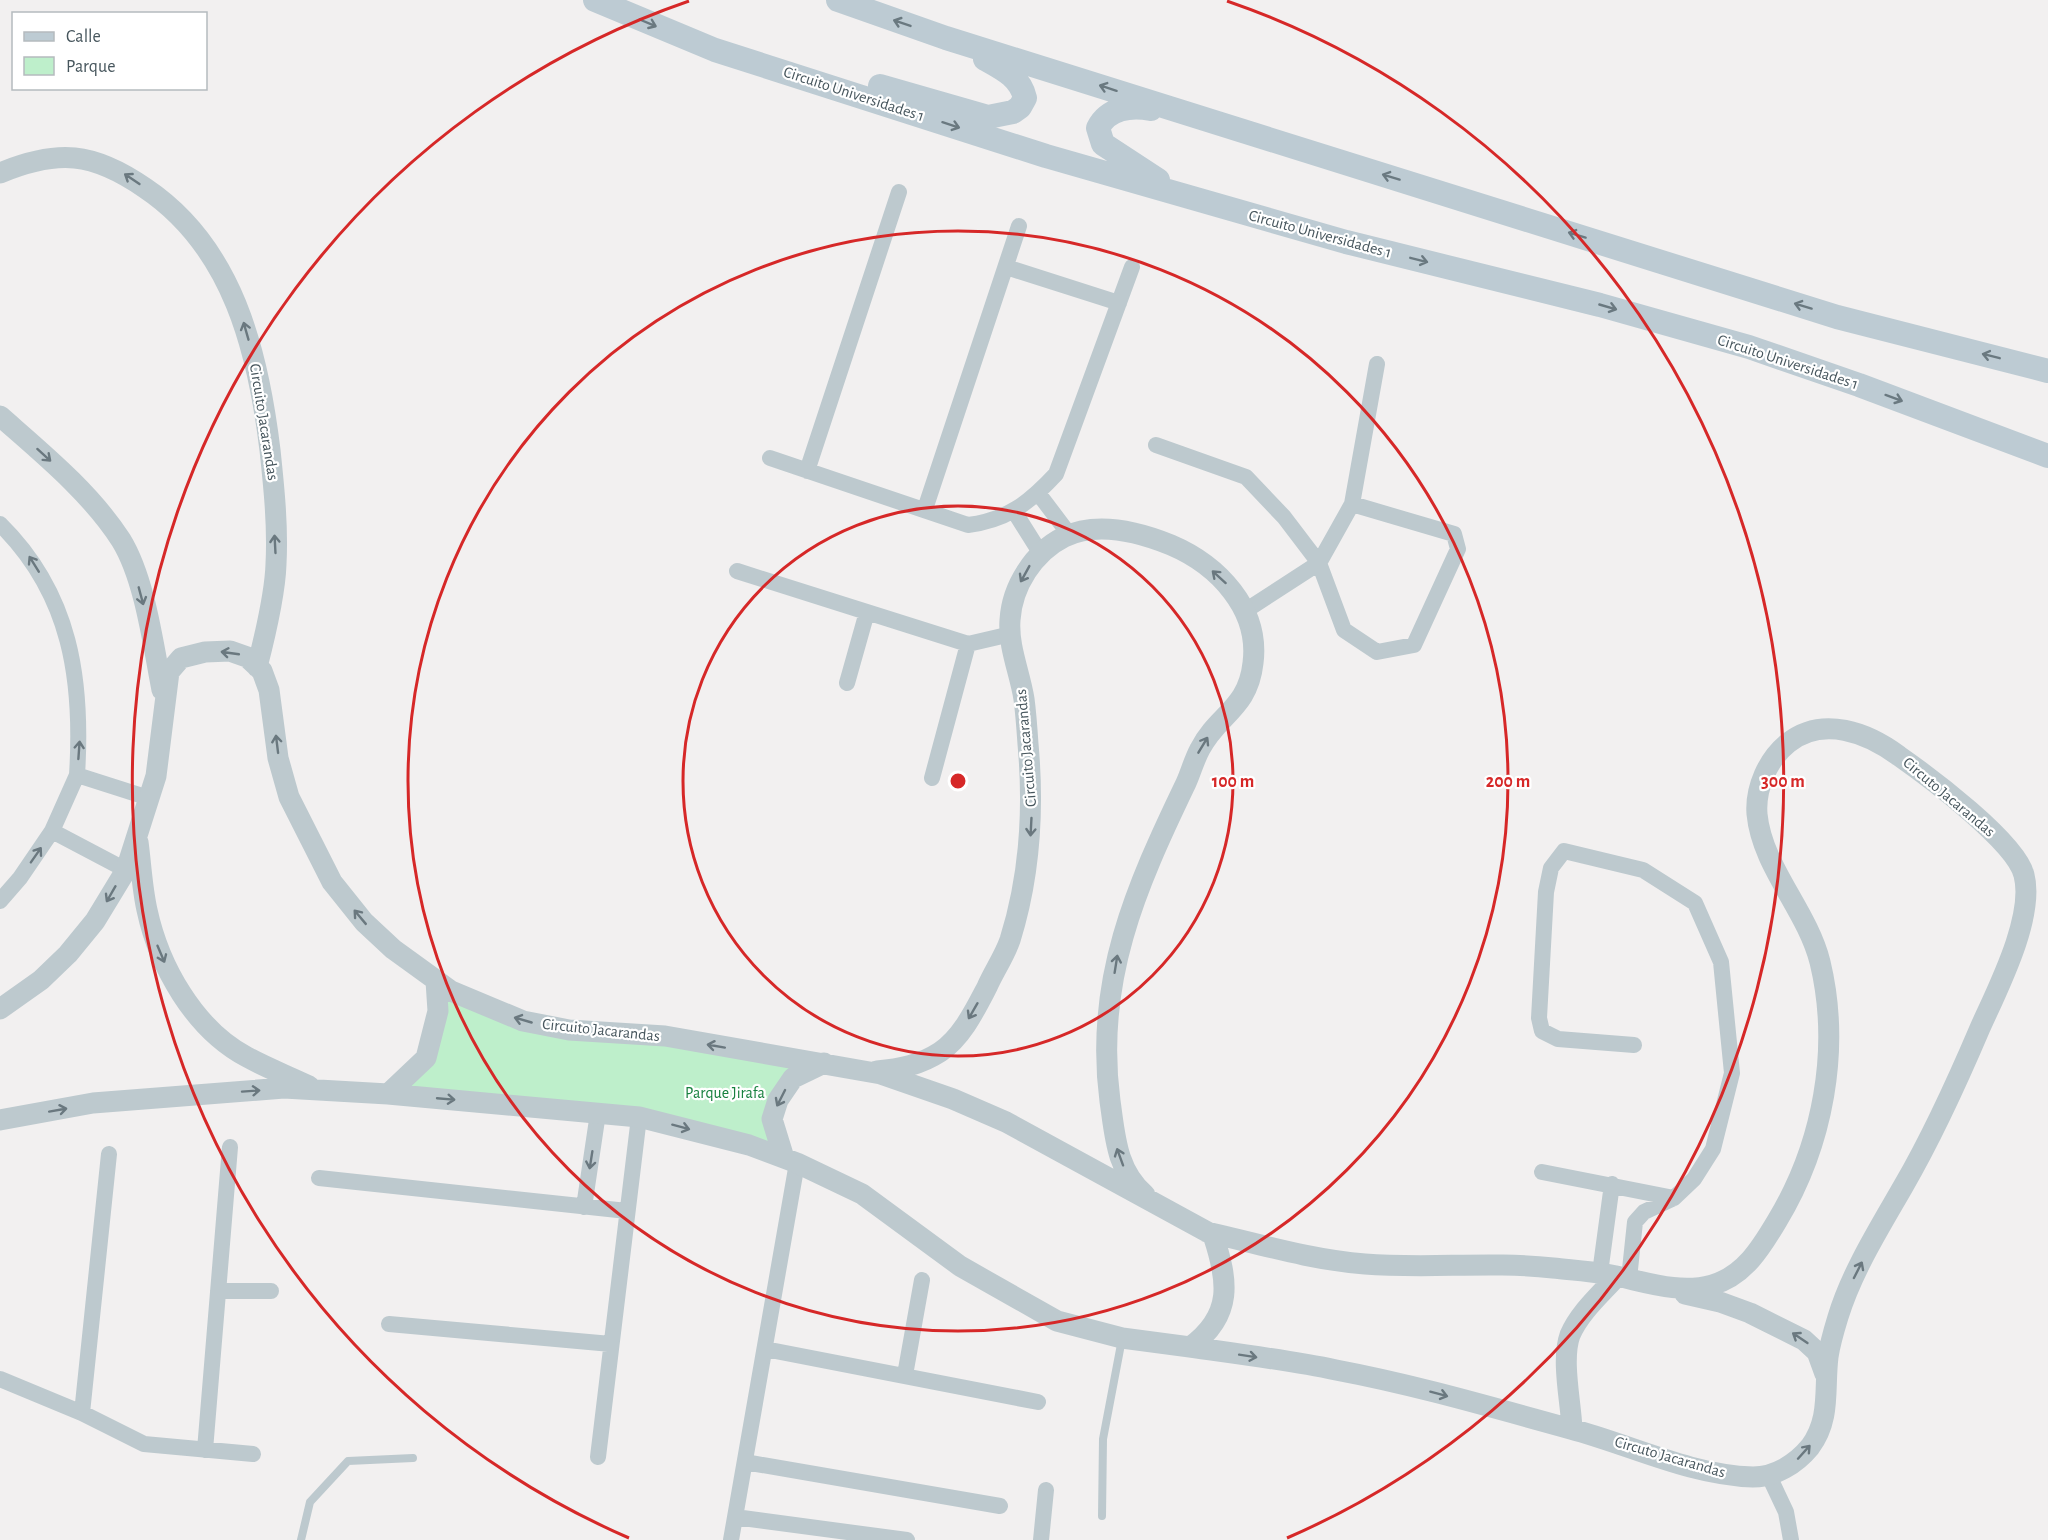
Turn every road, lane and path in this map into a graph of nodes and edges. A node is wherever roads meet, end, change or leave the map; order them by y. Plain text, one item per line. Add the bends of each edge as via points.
1 (595, 0) edge
2 (838, 0) edge
3 (946, 38) junction
4 (715, 50) junction
5 (1204, 119) junction
6 (0, 173) edge
7 (899, 192) dead end
8 (1180, 194) junction
9 (1019, 226) dead end
10 (1006, 267) junction
11 (1132, 267) dead end
12 (1119, 303) junction
13 (1377, 364) dead end
14 (2048, 371) edge
15 (0, 416) edge
16 (1156, 445) dead end
17 (2048, 456) edge
18 (770, 458) dead end
19 (807, 471) junction
20 (1038, 493) junction
21 (1352, 504) junction
22 (925, 509) junction
23 (1014, 511) junction
24 (0, 525) edge
25 (1068, 534) junction
26 (1041, 554) junction
27 (1319, 563) junction
28 (737, 571) dead end
29 (1245, 611) junction
30 (867, 612) junction
31 (1011, 634) junction
32 (968, 644) junction
33 (257, 667) junction
34 (847, 683) dead end
35 (165, 703) junction
36 (77, 775) junction
37 (932, 778) dead end
38 (149, 798) junction
39 (52, 831) junction
40 (137, 836) junction
41 (126, 870) junction
42 (0, 901) edge
43 (436, 981) junction
44 (0, 1009) edge
45 (1634, 1045) dead end
46 (824, 1063) junction
47 (868, 1072) junction
48 (318, 1090) junction
49 (388, 1094) junction
50 (598, 1113) junction
51 (639, 1117) junction
52 (0, 1120) edge
53 (230, 1147) dead end
54 (109, 1154) dead end
55 (791, 1161) junction
56 (1542, 1172) dead end
57 (319, 1179) dead end
58 (1612, 1184) junction
59 (1674, 1198) junction
60 (1154, 1203) junction
61 (584, 1207) junction
62 (627, 1211) junction
63 (1207, 1232) junction
64 (1616, 1276) junction
65 (922, 1280) dead end
66 (1667, 1287) junction
67 (218, 1291) junction
68 (271, 1291) dead end
69 (389, 1324) dead end
70 (1122, 1338) junction
71 (611, 1344) junction
72 (1190, 1347) junction
73 (765, 1349) junction
74 (905, 1376) junction
75 (0, 1379) edge
76 (1828, 1386) junction
77 (1038, 1402) dead end
78 (82, 1413) junction
79 (1572, 1429) junction
80 (205, 1450) junction
81 (253, 1454) dead end
82 (597, 1457) dead end
83 (413, 1458) dead end
84 (745, 1462) junction
85 (1769, 1476) junction
86 (1046, 1491) dead end
87 (1000, 1506) dead end
88 (1102, 1516) dead end
89 (735, 1517) junction
90 (301, 1540) edge
91 (731, 1540) edge
92 (907, 1540) edge
93 (1041, 1540) edge
94 (1791, 1540) edge

1 -> 4 main road, Circuito Universidades 1
3 -> 2 main road
3 - 4 main road via 1014,77 1025,98 1020,107 988,117 755,50
5 -> 3 main road
4 -> 8 main road, Circuito Universidades 1 via 1046,156
5 - 8 main road via 1128,107 1110,113 1098,128 1103,144
14 -> 5 main road via 1837,317
33 -> 6 street, Circuito Jacarandas via 276,565 275,497 260,384 239,309 225,281 199,237 182,218 162,199 118,170 90,160 61,156 24,163
7 - 19 street
8 -> 17 main road, Circuito Universidades 1 via 1346,242 1600,305 1749,347
9 - 10 street
10 - 12 street
10 - 22 street
11 - 12 street
12 - 20 street via 1056,474
13 - 21 street
15 -> 35 street via 56,466 121,541 135,572
16 - 27 street via 1246,477 1284,517
18 - 19 street
19 - 22 street
20 - 23 street
20 - 25 street
21 - 27 street
21 - 27 street via 1454,534 1458,549 1414,645 1377,652 1344,630
22 - 23 street via 968,525 992,522
23 - 26 street
36 -> 24 street via 80,728 75,671 65,627 42,576 26,551
25 - 26 street, Circuito Jacarandas
29 -> 25 street, Circuito Jacarandas via 1215,572 1170,544 1108,528
26 -> 31 street, Circuito Jacarandas via 1029,566 1017,591 1010,618
27 - 29 street
28 - 30 street
60 -> 29 street, Circuito Jacarandas via 1124,1169 1114,1134 1106,1051 1118,951 1138,886 1200,749 1218,724 1240,704 1250,678 1254,648
30 - 32 street
30 - 34 street
31 - 32 street
31 -> 47 street, Circuito Jacarandas via 1025,702 1031,812 1028,863 1009,943 972,1014 951,1043 909,1067
32 - 37 street
33 -> 35 street via 247,657 230,651 181,658 169,672
43 -> 33 street, Circuito Jacarandas via 364,922 332,882 289,797 278,758 269,690
35 - 38 street via 156,776
36 - 38 street
36 - 39 street
38 - 40 street
39 - 41 street
42 -> 39 street via 21,878
40 - 41 street
40 -> 48 street via 147,910 160,954 184,998 210,1029 245,1056
41 -> 44 street via 96,921 68,954 41,980
46 -> 43 street, Circuito Jacarandas via 665,1036 569,1030 523,1021 472,1001
43 - 49 street via 438,1011 426,1058
45 - 59 street via 1558,1039 1542,1031 1539,1018 1546,892 1551,868 1564,851 1642,870 1695,903 1721,962 1732,1073 1713,1149 1694,1179
46 - 47 street, Circuito Jacarandas
46 -> 55 street via 793,1078 778,1100 772,1119
47 - 60 street, Circuto Jacarandas via 952,1099 1006,1122
48 - 49 street, Circuto Jacarandas
52 -> 48 street, Circuto Jacarandas via 93,1103 284,1088
49 -> 50 street, Circuto Jacarandas
50 - 51 street, Circuto Jacarandas
50 -> 61 street
51 -> 55 street, Circuto Jacarandas via 749,1145
51 - 62 street
53 - 67 street
54 - 78 street
55 - 70 street, Circuto Jacarandas via 862,1194 1011,1298 1058,1321
55 - 73 street
56 - 58 street
57 - 61 street
58 - 59 street
58 - 64 street
59 - 64 street via 1644,1212 1635,1222
60 - 63 street, Circuto Jacarandas
61 - 62 street
62 - 71 street
63 - 64 street, Circuto Jacarandas via 1356,1264 1529,1266
63 - 72 street via 1213,1235 1225,1272 1222,1309 1205,1336
64 - 66 street, Circuto Jacarandas
64 - 79 street via 1588,1306 1570,1336 1566,1370
65 - 74 street
76 -> 66 street via 1817,1352 1804,1340 1750,1313
76 -> 66 street, Circuto Jacarandas via 1829,1352 1840,1309 1960,1076 2000,988 2025,903 2024,870 1987,827 1909,762 1859,733 1830,728 1800,735 1773,759 1757,797 1757,817 1764,843 1810,933 1822,972 1827,1060 1809,1157 1772,1230 1738,1273 1706,1287
67 - 68 street
67 - 80 street
69 - 71 street
70 - 72 street, Circuto Jacarandas
70 - 88 lane via 1103,1439
71 - 82 street
72 -> 79 street, Circuto Jacarandas via 1345,1372
73 - 74 street
73 - 84 street
74 - 77 street
75 - 78 street
85 -> 76 street, Circuto Jacarandas via 1796,1461 1813,1442 1824,1420
78 - 80 street via 144,1444
79 - 85 street, Circuto Jacarandas via 1719,1474
80 - 81 street
83 - 90 lane via 348,1461 310,1502
84 - 87 street
84 - 89 street
85 - 94 street via 1786,1512
86 - 93 street
89 - 91 street
89 - 92 street

